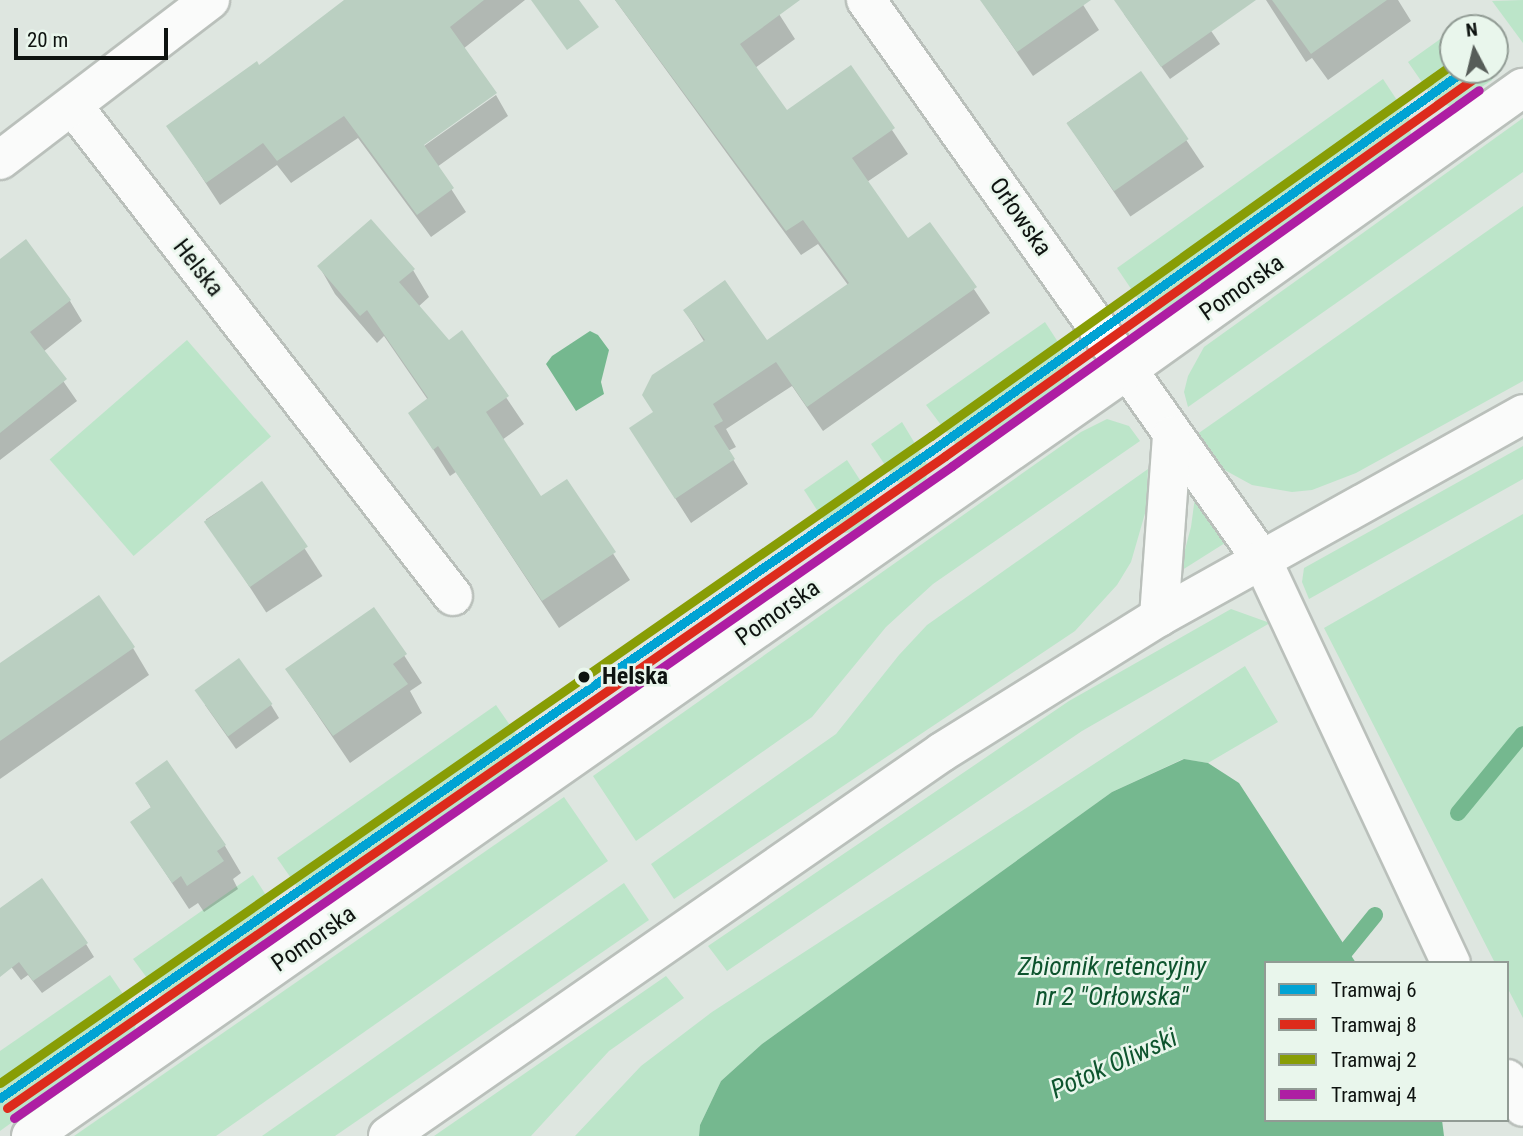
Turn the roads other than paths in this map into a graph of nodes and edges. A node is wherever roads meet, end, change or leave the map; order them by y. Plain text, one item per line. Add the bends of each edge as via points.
1 (210, 0) edge
2 (866, 0) edge
3 (1523, 88) edge
4 (73, 106) junction
5 (0, 160) edge
6 (1127, 370) junction
7 (1523, 414) edge
8 (1172, 435) junction
9 (1262, 560) junction
10 (453, 596) dead end
11 (1159, 617) junction
12 (1450, 961) edge
13 (1509, 1082) edge
14 (1523, 1107) edge
15 (32, 1136) edge
16 (388, 1136) edge

1 - 4 street
2 - 6 street, Orłowska
3 - 6 street, Pomorska
4 - 5 street
4 - 10 street, Helska
6 - 8 street, Orłowska
6 - 15 street, Pomorska
7 - 9 street
8 - 9 street, Orłowska
8 - 11 street
9 - 11 street
9 - 12 street, Orłowska
11 - 16 street via 942,752
13 - 14 street

